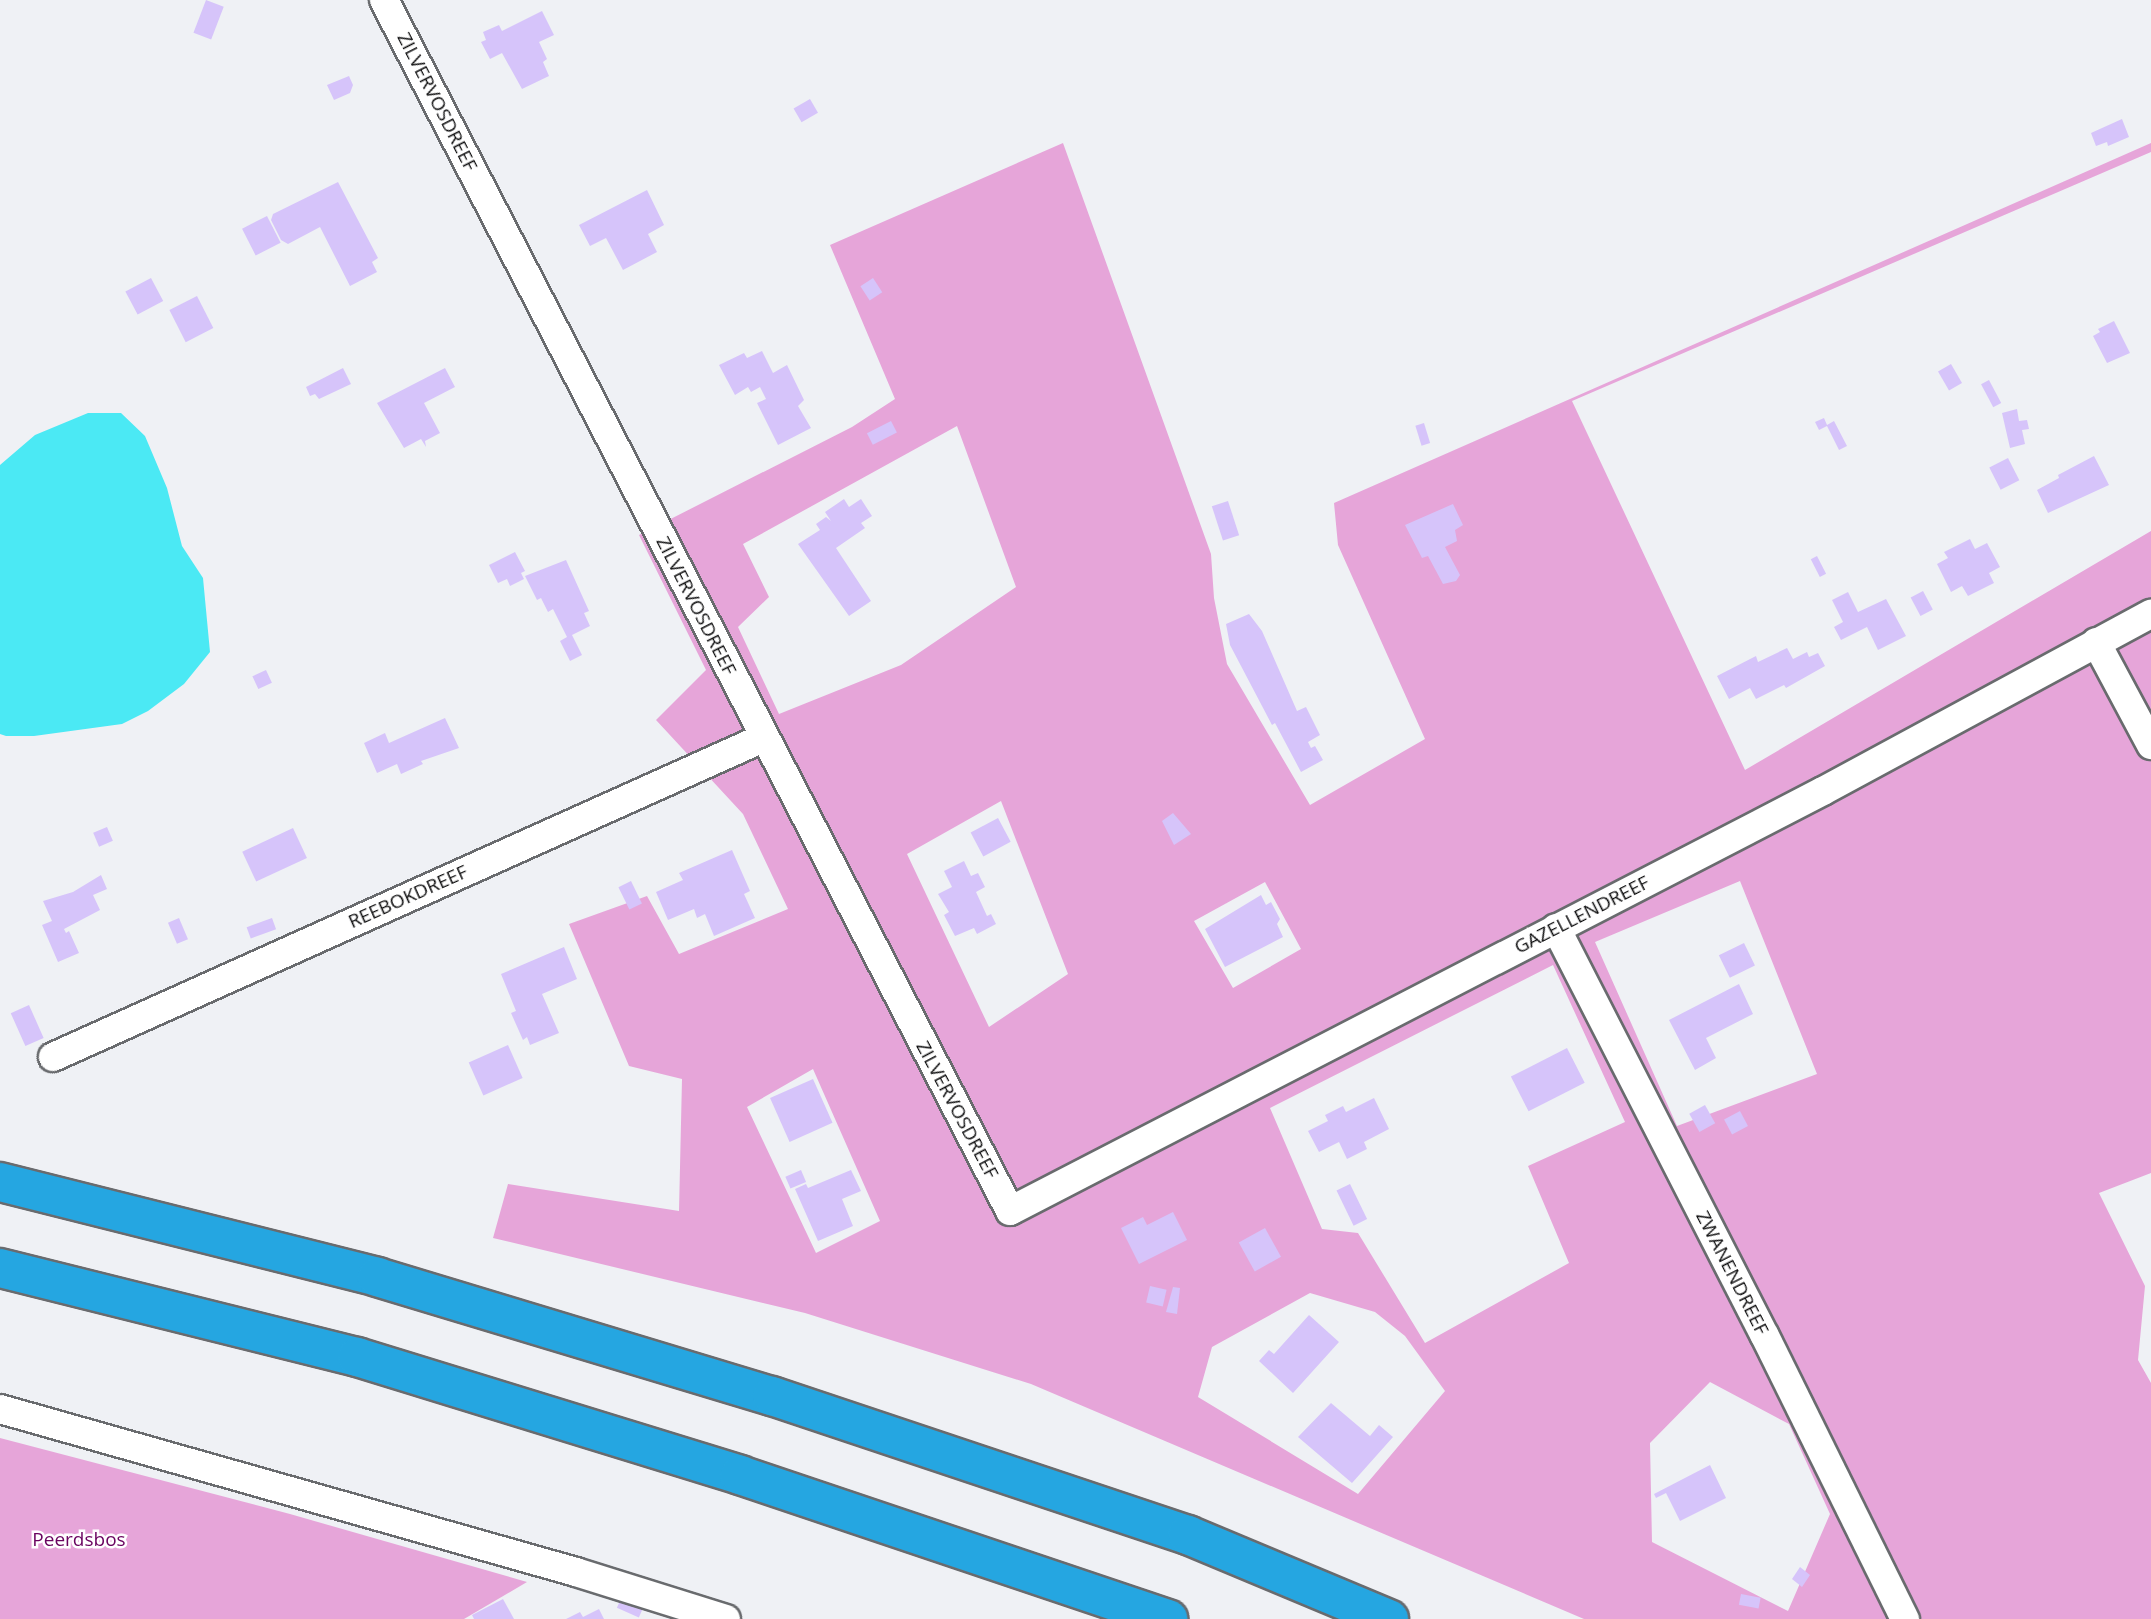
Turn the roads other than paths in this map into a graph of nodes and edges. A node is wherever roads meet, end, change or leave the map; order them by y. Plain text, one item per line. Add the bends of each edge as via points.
1 (384, 0) edge
2 (2151, 614) edge
3 (2096, 642) junction
4 (763, 738) junction
5 (2151, 745) edge
6 (1556, 928) junction
7 (52, 1057) dead end
8 (0, 1182) edge
9 (1010, 1211) joint
10 (0, 1268) edge
11 (0, 1409) edge
12 (726, 1619) edge
13 (1168, 1619) edge
14 (1390, 1619) edge
15 (1905, 1619) edge

1 - 4 street, ZILVERVOSDREEF
2 - 3 street, GAZELLENDREEF
3 - 5 street
3 - 6 street, GAZELLENDREEF via 1823,791
4 - 7 street, REEBOKDREEF
4 - 9 street, ZILVERVOSDREEF
6 - 9 street, GAZELLENDREEF
6 - 15 street, ZWANENDREEF
8 - 14 highway via 377,1277 772,1396 1188,1535
10 - 13 highway via 357,1357 740,1475
11 - 12 street

